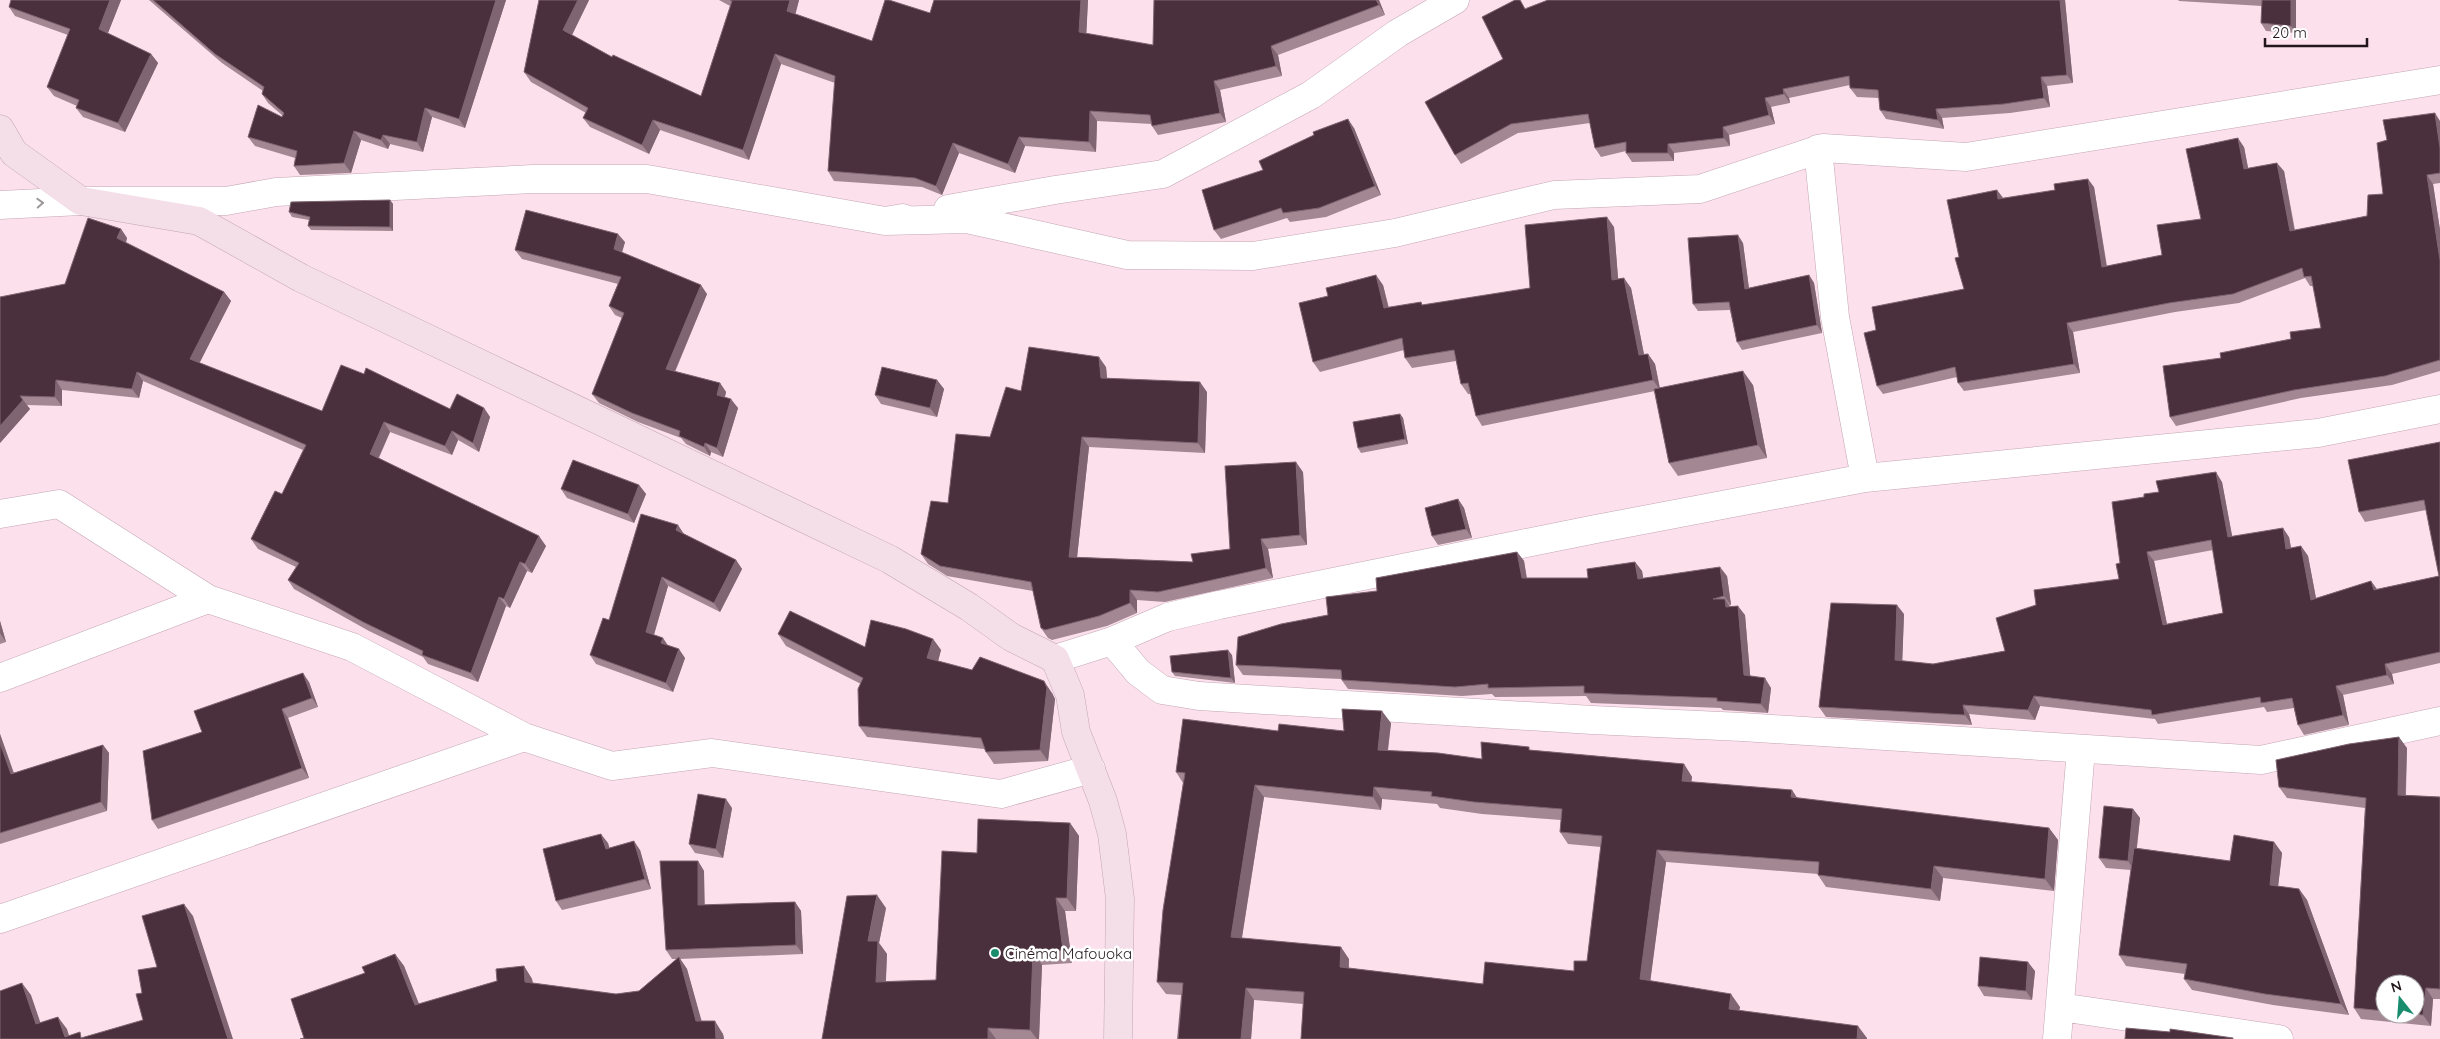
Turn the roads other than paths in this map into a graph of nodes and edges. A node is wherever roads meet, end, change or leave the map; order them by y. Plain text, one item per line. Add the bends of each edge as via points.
1 (1455, 0) edge
2 (2440, 80) edge
3 (0, 129) edge
4 (1818, 150) junction
5 (7, 156) edge
6 (81, 201) junction
7 (0, 205) edge
8 (884, 221) junction
9 (2440, 409) edge
10 (1865, 478) junction
11 (0, 514) edge
12 (208, 599) junction
13 (1112, 641) junction
14 (1054, 659) junction
15 (0, 678) edge
16 (2440, 722) edge
17 (524, 736) junction
18 (2081, 748) junction
19 (1091, 769) junction
20 (0, 919) edge
21 (2060, 1007) junction
22 (1118, 1039) edge
23 (2057, 1039) edge
24 (2279, 1039) edge

1 - 8 street via 1398,33 1311,95 1163,174
2 - 4 street via 1966,157
3 - 5 street
4 - 8 street via 1700,189 1554,195 1395,233 1253,256 1127,255 967,219
4 - 10 street via 1836,317
5 - 6 street
7 -> 6 street
6 - 8 street via 226,201 276,192 533,180 648,179
6 - 14 street via 199,221 318,286 889,559 969,607 1011,637
9 - 10 street via 2318,433
10 - 13 street via 1219,605 1168,617
11 - 12 street via 59,504
12 - 15 street
12 - 17 street via 352,647
13 - 14 street
13 - 18 street via 1138,672 1162,690 1199,696
14 - 19 street via 1070,695 1076,732
16 - 18 street via 2261,760
17 - 19 street via 612,766 712,753 1000,794
17 - 20 street
18 - 21 street
19 - 22 street via 1110,826 1118,868
21 - 23 street
21 - 24 street

